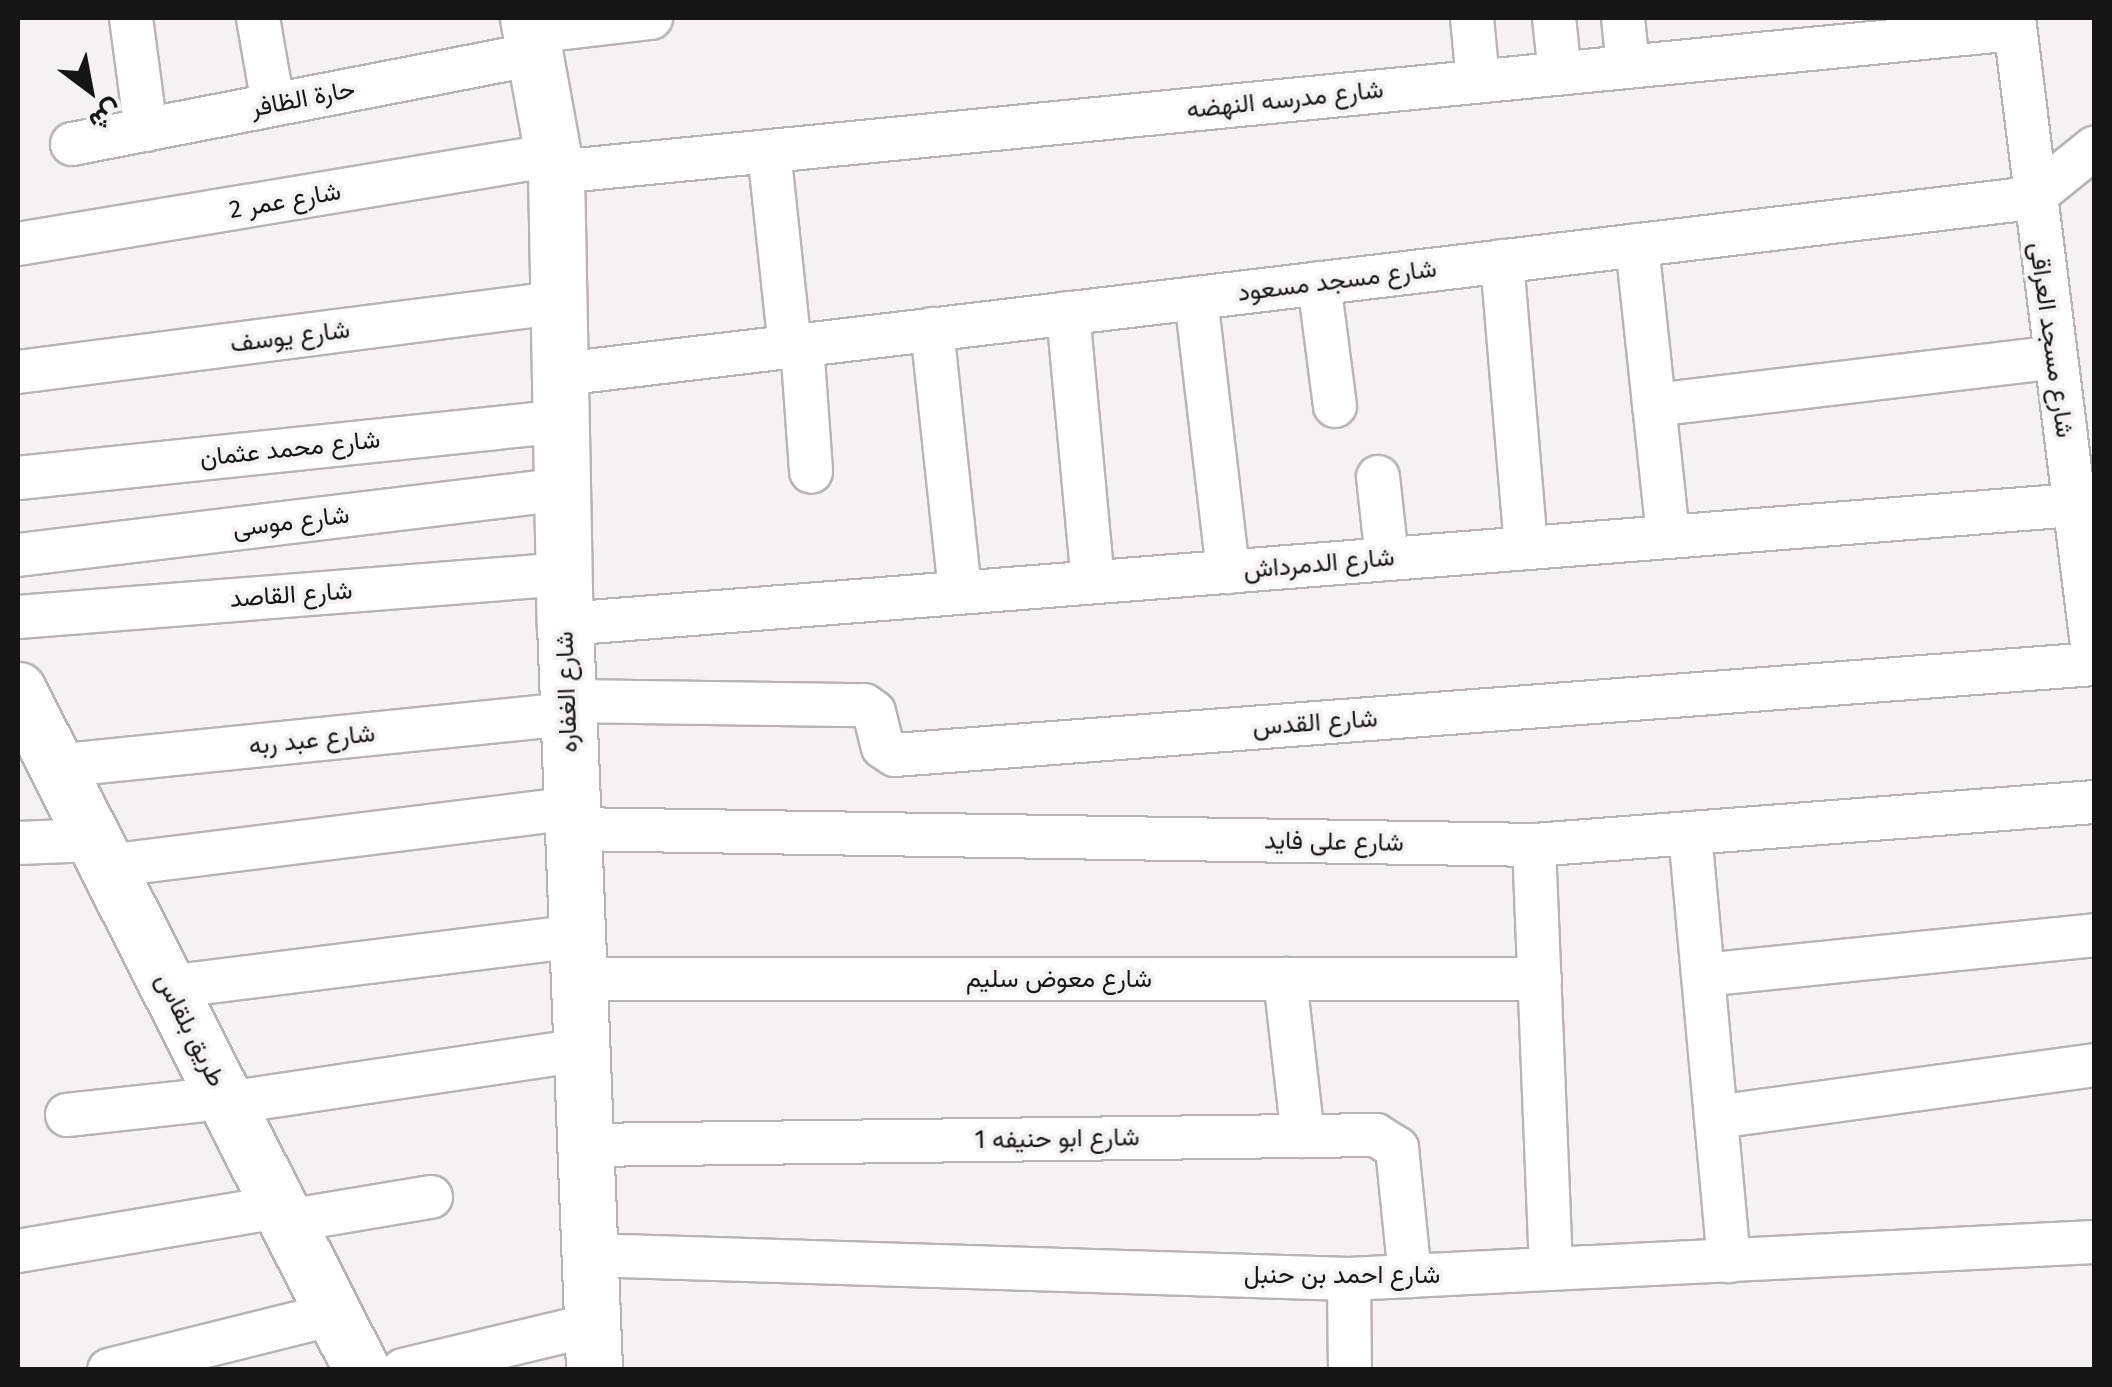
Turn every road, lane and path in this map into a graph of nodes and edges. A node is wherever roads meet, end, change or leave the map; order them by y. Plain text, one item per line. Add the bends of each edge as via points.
1 (131, 18) edge
2 (258, 18) edge
3 (651, 18) edge
4 (1472, 18) edge
5 (1554, 18) edge
6 (1622, 18) edge
7 (2014, 23) edge
8 (1908, 28) edge
9 (531, 34) edge
10 (1764, 35) edge
11 (1628, 67) junction
12 (1560, 74) junction
13 (1478, 82) junction
14 (272, 104) junction
15 (146, 130) junction
16 (72, 144) dead end
17 (2094, 148) edge
18 (769, 151) junction
19 (554, 163) junction
20 (2032, 198) junction
21 (18, 244) edge
22 (1638, 245) junction
23 (1502, 262) junction
24 (1319, 284) junction
25 (1196, 298) junction
26 (562, 302) junction
27 (1068, 313) junction
28 (932, 329) junction
29 (796, 346) junction
30 (2054, 357) junction
31 (18, 372) edge
32 (2094, 377) edge
33 (563, 397) junction
34 (1654, 404) junction
35 (1335, 406) dead end
36 (2060, 406) junction
37 (811, 472) dead end
38 (1378, 477) dead end
39 (18, 478) edge
40 (564, 490) junction
41 (2074, 505) junction
42 (1668, 536) junction
43 (1526, 548) junction
44 (18, 555) edge
45 (1388, 559) junction
46 (1228, 572) junction
47 (1093, 582) junction
48 (2090, 587) edge
49 (960, 593) junction
50 (564, 599) junction
51 (18, 617) edge
52 (2094, 663) edge
53 (18, 690) edge
54 (568, 707) junction
55 (56, 766) junction
56 (2094, 802) edge
57 (572, 818) junction
58 (1690, 833) junction
59 (18, 843) edge
60 (1534, 845) junction
61 (100, 853) junction
62 (2094, 934) edge
63 (578, 957) junction
64 (1703, 976) junction
65 (1285, 978) junction
66 (1540, 978) junction
67 (168, 987) junction
68 (582, 1050) junction
69 (2094, 1065) edge
70 (226, 1100) junction
71 (67, 1115) dead end
72 (1716, 1117) junction
73 (1303, 1136) junction
74 (585, 1145) junction
75 (431, 1197) dead end
76 (283, 1214) junction
77 (2094, 1242) edge
78 (18, 1251) edge
79 (589, 1255) junction
80 (1730, 1260) junction
81 (1550, 1269) junction
82 (1410, 1276) junction
83 (1349, 1279) junction
84 (333, 1314) junction
85 (593, 1347) edge
86 (163, 1363) edge
87 (109, 1370) edge
88 (362, 1370) edge
89 (403, 1370) edge
90 (1350, 1370) edge

1 - 15 street
2 - 14 street
3 - 9 street, حارة الظافر
4 - 13 street
5 - 12 street
6 - 11 street
7 - 8 street, شارع مدرسه النهضه
7 - 20 street, شارع مسجد العراقى
8 - 10 street, شارع مدرسه النهضه
9 - 14 street, حارة الظافر
9 - 19 street, شارع الغفاره
10 - 11 street, شارع مدرسه النهضه
11 - 12 street, شارع مدرسه النهضه
12 - 13 street, شارع مدرسه النهضه
13 - 18 street, شارع مدرسه النهضه
14 - 15 street, حارة الظافر
15 - 16 street, حارة الظافر
17 - 20 street
18 - 19 street, شارع مدرسه النهضه
18 - 29 street
19 - 21 street, شارع عمر 2
19 - 26 street, شارع الغفاره
20 - 22 street, شارع مسجد مسعود
20 - 30 street, شارع مسجد العراقى
22 - 23 street, شارع مسجد مسعود
22 - 34 street
23 - 24 street, شارع مسجد مسعود
23 - 43 street
24 - 25 street, شارع مسجد مسعود
24 - 35 street
25 - 27 street, شارع مسجد مسعود
25 - 46 street
26 - 31 street, شارع يوسف
26 - 33 street, شارع الغفاره
27 - 28 street, شارع مسجد مسعود
27 - 47 street
28 - 29 street, شارع مسجد مسعود
28 - 49 street
29 - 33 street, شارع مسجد مسعود
29 - 37 street
30 - 34 street
30 - 36 street, شارع مسجد العراقى
32 - 36 street
33 - 39 street, شارع محمد عثمان
33 - 40 street, شارع الغفاره
34 - 42 street
36 - 41 street, شارع مسجد العراقى
38 - 45 street
40 - 44 street, شارع موسى
40 - 50 street, شارع الغفاره
41 - 42 street, شارع الدمرداش
41 - 48 street, شارع مسجد العراقى
42 - 43 street, شارع الدمرداش
43 - 45 street, شارع الدمرداش
45 - 46 street, شارع الدمرداش
46 - 47 street, شارع الدمرداش
47 - 49 street, شارع الدمرداش
48 - 52 street, شارع مسجد العراقى
49 - 50 street, شارع الدمرداش
50 - 51 street, شارع القاصد
50 - 54 street, شارع الغفاره
52 - 54 street, شارع القدس via 895,755 883,747 874,712 864,705
53 - 55 street, طريق بلقاس
54 - 55 street, شارع عبد ربه
54 - 57 street, شارع الغفاره
55 - 61 street, طريق بلقاس
56 - 58 street, شارع على فايد
57 - 60 street, شارع على فايد
57 - 61 street, شارع على فايد
57 - 63 street, شارع الغفاره
58 - 60 street, شارع على فايد
58 - 64 street
59 - 61 street, شارع على فايد
60 - 66 street
61 - 67 street, طريق بلقاس
62 - 64 street
63 - 65 street, شارع معوض سليم
63 - 67 street, شارع معوض سليم
63 - 68 street, شارع الغفاره
64 - 72 street
65 - 66 street, شارع معوض سليم
65 - 73 street
66 - 81 street
67 - 70 street, طريق بلقاس
68 - 70 street
68 - 74 street, شارع الغفاره
69 - 72 street
70 - 71 street
70 - 76 street, طريق بلقاس
72 - 80 street
73 - 74 street, شارع ابو حنيفه 1
73 - 82 street, شارع ابو حنيفه 1 via 1376,1136 1396,1148
74 - 79 street, شارع الغفاره
75 - 76 street
76 - 78 street
76 - 84 street, طريق بلقاس
77 - 80 street, شارع احمد بن حنبل
79 - 83 street, شارع احمد بن حنبل
79 - 85 street, شارع الغفاره
80 - 81 street, شارع احمد بن حنبل
81 - 82 street, شارع احمد بن حنبل
82 - 83 street, شارع احمد بن حنبل
83 - 90 street
84 - 86 street
84 - 88 street, طريق بلقاس
85 - 89 street
86 - 87 street

